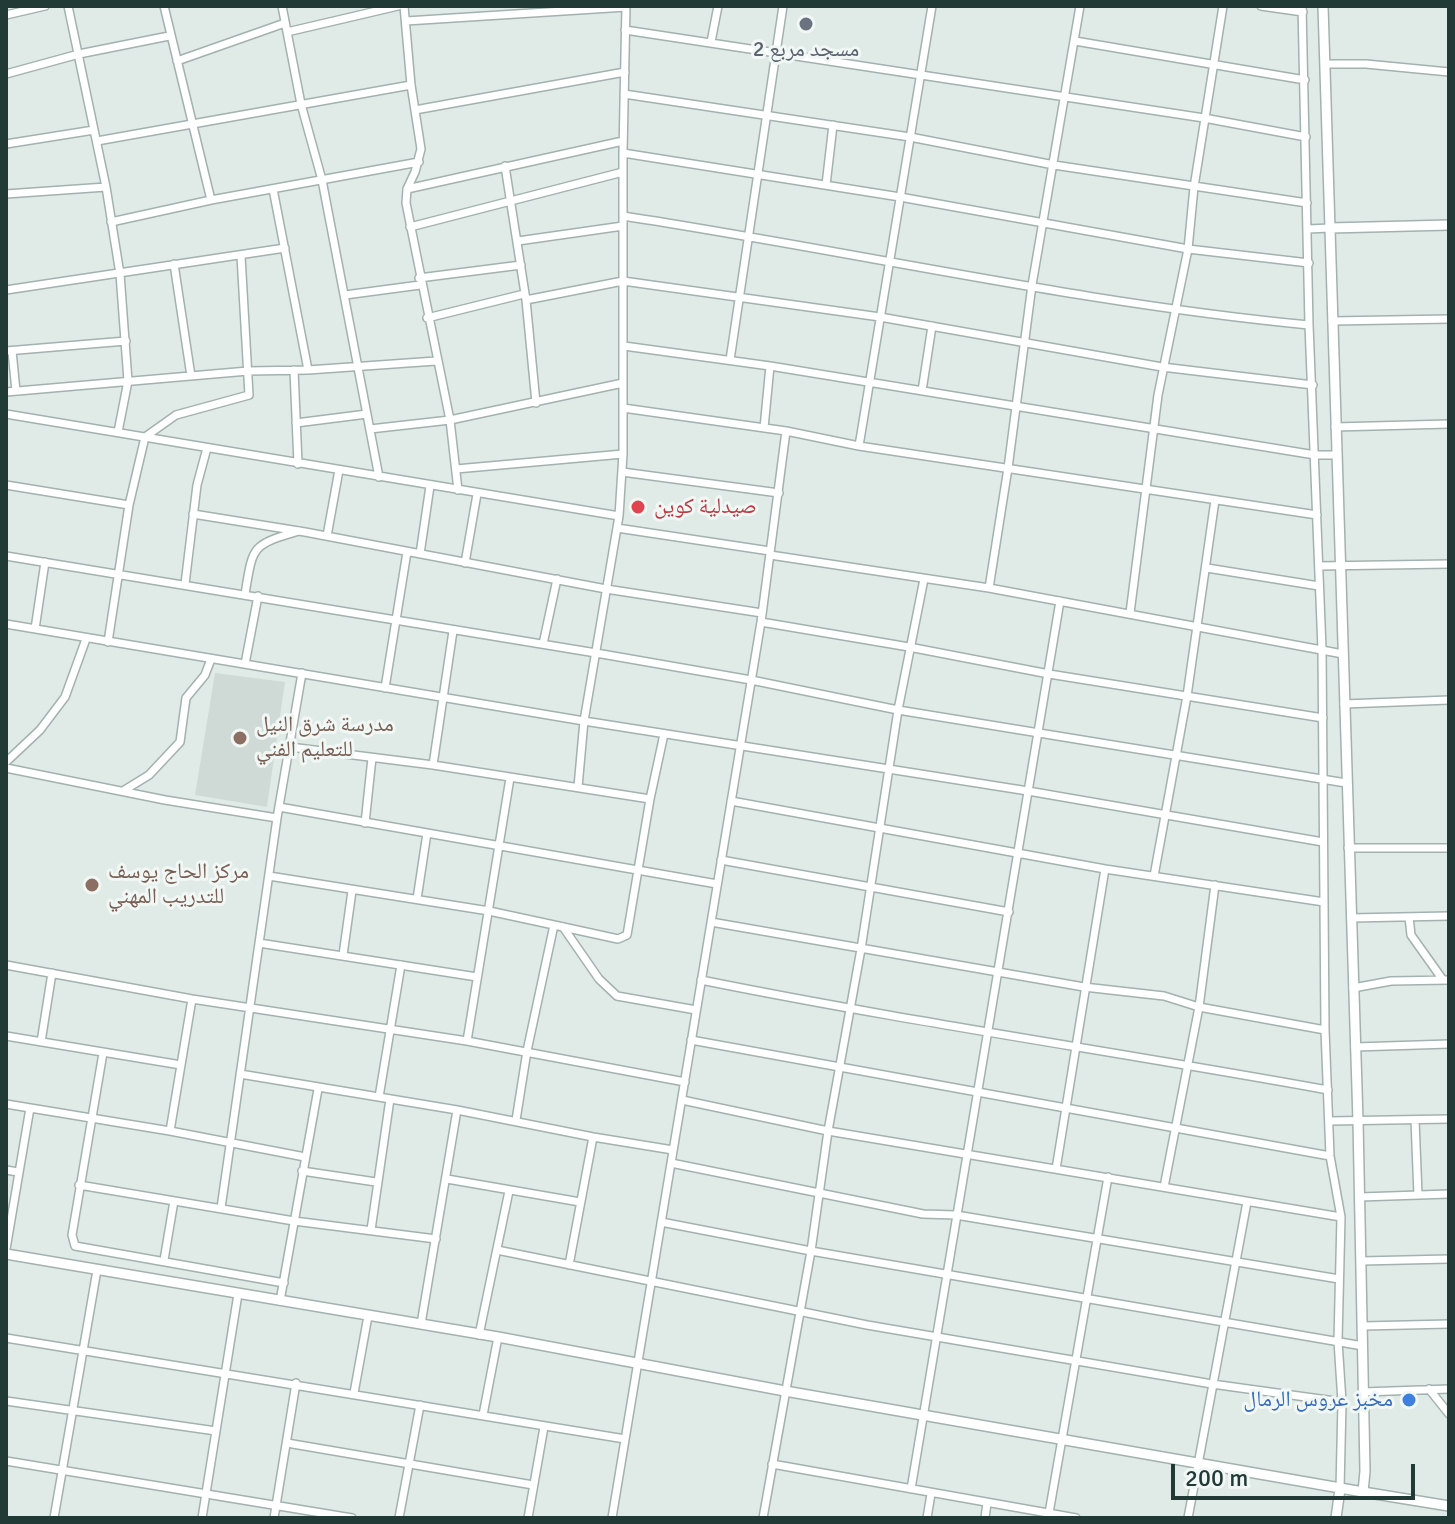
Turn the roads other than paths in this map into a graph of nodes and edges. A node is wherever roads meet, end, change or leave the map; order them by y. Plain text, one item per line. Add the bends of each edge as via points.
1 (45, 6) edge
2 (68, 6) edge
3 (164, 6) edge
4 (282, 6) edge
5 (398, 6) edge
6 (404, 6) edge
7 (626, 6) edge
8 (718, 6) edge
9 (783, 6) edge
10 (932, 6) edge
11 (1080, 6) edge
12 (1223, 6) edge
13 (1261, 6) edge
14 (1323, 6) edge
15 (1302, 9) edge
16 (6, 15) edge
17 (406, 21) junction
18 (285, 23) junction
19 (625, 30) junction
20 (287, 32) junction
21 (169, 36) junction
22 (1075, 41) junction
23 (711, 42) junction
24 (775, 52) junction
25 (79, 54) junction
26 (177, 61) junction
27 (1213, 64) junction
28 (1325, 64) junction
29 (625, 72) junction
30 (1449, 72) edge
31 (6, 74) edge
32 (920, 75) junction
33 (1305, 80) junction
34 (411, 85) junction
35 (624, 94) junction
36 (1066, 97) junction
37 (301, 104) junction
38 (415, 110) junction
39 (765, 115) junction
40 (1204, 118) junction
41 (192, 125) junction
42 (833, 125) junction
43 (94, 130) junction
44 (910, 137) junction
45 (1306, 137) junction
46 (97, 141) junction
47 (623, 141) junction
48 (6, 144) edge
49 (623, 153) junction
50 (419, 162) junction
51 (1054, 165) junction
52 (505, 166) junction
53 (623, 172) junction
54 (758, 176) junction
55 (322, 180) junction
56 (826, 185) junction
57 (106, 187) junction
58 (1194, 187) junction
59 (273, 189) junction
60 (407, 189) junction
61 (6, 194) edge
62 (900, 197) junction
63 (211, 200) junction
64 (512, 201) junction
65 (1307, 203) junction
66 (623, 216) junction
67 (111, 222) junction
68 (1043, 224) junction
69 (1449, 225) edge
70 (623, 226) junction
71 (410, 227) junction
72 (1330, 228) junction
73 (1308, 229) junction
74 (748, 235) junction
75 (518, 241) junction
76 (285, 248) junction
77 (1188, 249) junction
78 (241, 256) junction
79 (889, 261) junction
80 (1309, 263) junction
81 (174, 264) junction
82 (521, 265) junction
83 (120, 274) junction
84 (623, 281) junction
85 (420, 282) junction
86 (1032, 285) junction
87 (6, 290) edge
88 (345, 295) junction
89 (525, 297) junction
90 (739, 297) junction
91 (1175, 310) junction
92 (880, 317) junction
93 (427, 318) junction
94 (1449, 319) edge
95 (1332, 321) junction
96 (1309, 325) junction
97 (932, 326) junction
98 (126, 341) junction
99 (1023, 343) junction
100 (624, 346) junction
101 (9, 351) edge
102 (730, 360) junction
103 (436, 361) junction
104 (770, 366) junction
105 (357, 367) junction
106 (1162, 367) junction
107 (294, 370) junction
108 (308, 370) junction
109 (248, 371) junction
110 (191, 376) junction
111 (128, 381) junction
112 (870, 382) junction
113 (623, 383) junction
114 (1313, 385) junction
115 (16, 391) junction
116 (922, 391) junction
117 (6, 392) edge
118 (536, 403) junction
119 (1014, 406) junction
120 (623, 408) junction
121 (6, 414) edge
122 (367, 414) junction
123 (450, 420) junction
124 (296, 423) junction
125 (1449, 424) edge
126 (1154, 427) junction
127 (1335, 427) junction
128 (764, 428) junction
129 (370, 429) junction
130 (786, 431) junction
131 (118, 432) junction
132 (145, 437) junction
133 (859, 446) junction
134 (207, 448) junction
135 (623, 454) junction
136 (1315, 455) junction
137 (1335, 455) junction
138 (298, 464) junction
139 (1008, 468) junction
140 (456, 469) junction
141 (339, 470) junction
142 (622, 472) junction
143 (379, 477) junction
144 (6, 485) edge
145 (430, 486) junction
146 (1145, 489) junction
147 (458, 490) junction
148 (779, 493) junction
149 (477, 494) junction
150 (1215, 500) junction
151 (129, 505) junction
152 (193, 514) junction
153 (1317, 515) junction
154 (619, 516) junction
155 (617, 528) junction
156 (301, 531) junction
157 (327, 536) junction
158 (407, 552) junction
159 (770, 553) junction
160 (420, 554) junction
161 (6, 556) edge
162 (45, 562) junction
163 (465, 563) junction
164 (1449, 564) edge
165 (1338, 565) junction
166 (1319, 566) junction
167 (1207, 568) junction
168 (120, 573) junction
169 (557, 579) junction
170 (924, 579) junction
171 (185, 584) junction
172 (1319, 586) junction
173 (989, 588) junction
174 (606, 589) junction
175 (245, 594) junction
176 (258, 596) junction
177 (1060, 601) junction
178 (1130, 613) junction
179 (761, 618) junction
180 (395, 620) junction
181 (6, 624) edge
182 (1197, 628) junction
183 (35, 629) junction
184 (453, 631) junction
185 (86, 639) junction
186 (108, 642) junction
187 (543, 644) junction
188 (909, 647) junction
189 (1322, 649) junction
190 (596, 653) junction
191 (1343, 654) junction
192 (211, 659) junction
193 (245, 664) junction
194 (302, 673) junction
195 (1049, 674) junction
196 (751, 680) junction
197 (385, 688) junction
198 (1187, 696) junction
199 (443, 697) junction
200 (1449, 700) edge
201 (1344, 704) junction
202 (898, 710) junction
203 (1323, 718) junction
204 (584, 721) junction
205 (1039, 733) junction
206 (664, 734) junction
207 (741, 745) junction
208 (290, 747) junction
209 (1176, 757) junction
210 (372, 758) junction
211 (6, 762) edge
212 (433, 765) junction
213 (6, 768) edge
214 (890, 769) junction
215 (510, 778) junction
216 (1322, 779) junction
217 (1346, 783) junction
218 (578, 787) junction
219 (123, 791) junction
220 (1028, 791) junction
221 (650, 799) junction
222 (731, 801) junction
223 (279, 807) junction
224 (1164, 815) junction
225 (277, 818) junction
226 (365, 823) junction
227 (879, 829) junction
228 (427, 833) junction
229 (1323, 842) junction
230 (499, 847) junction
231 (1348, 848) junction
232 (1449, 848) edge
233 (1019, 853) junction
234 (721, 860) junction
235 (638, 868) junction
236 (1105, 869) junction
237 (269, 876) junction
238 (1154, 876) junction
239 (717, 884) junction
240 (1215, 885) junction
241 (869, 888) junction
242 (352, 891) junction
243 (417, 899) junction
244 (1324, 902) junction
245 (489, 911) junction
246 (1009, 912) junction
247 (1449, 916) edge
248 (1409, 917) junction
249 (1351, 918) junction
250 (711, 922) junction
251 (558, 926) junction
252 (259, 943) junction
253 (861, 949) junction
254 (343, 955) junction
255 (6, 965) edge
256 (401, 965) junction
257 (998, 971) junction
258 (52, 973) junction
259 (477, 977) junction
260 (701, 980) junction
261 (1446, 980) edge
262 (1084, 987) junction
263 (1353, 988) junction
264 (192, 999) junction
265 (1199, 1007) junction
266 (250, 1008) junction
267 (696, 1010) junction
268 (850, 1010) junction
269 (1325, 1030) junction
270 (391, 1031) junction
271 (988, 1033) junction
272 (6, 1036) edge
273 (691, 1040) junction
274 (467, 1041) junction
275 (41, 1042) junction
276 (1449, 1044) edge
277 (1076, 1045) junction
278 (1355, 1047) junction
279 (527, 1051) junction
280 (103, 1053) junction
281 (181, 1065) junction
282 (1189, 1065) junction
283 (838, 1068) junction
284 (240, 1074) junction
285 (685, 1082) junction
286 (318, 1089) junction
287 (1328, 1090) junction
288 (977, 1094) junction
289 (379, 1097) junction
290 (390, 1099) junction
291 (682, 1100) junction
292 (6, 1104) edge
293 (30, 1108) junction
294 (1065, 1108) junction
295 (457, 1110) junction
296 (91, 1118) junction
297 (1449, 1119) edge
298 (516, 1120) junction
299 (1415, 1120) junction
300 (1330, 1121) junction
301 (1358, 1121) junction
302 (1177, 1126) junction
303 (170, 1131) junction
304 (828, 1131) junction
305 (593, 1137) junction
306 (230, 1143) junction
307 (673, 1150) junction
308 (966, 1154) junction
309 (1330, 1156) junction
310 (305, 1157) junction
311 (671, 1163) junction
312 (1056, 1169) junction
313 (6, 1170) edge
314 (302, 1171) junction
315 (18, 1172) junction
316 (1108, 1177) junction
317 (447, 1179) junction
318 (376, 1182) junction
319 (79, 1185) junction
320 (1164, 1187) junction
321 (509, 1191) junction
322 (820, 1191) junction
323 (1449, 1194) edge
324 (1418, 1195) junction
325 (1360, 1197) junction
326 (174, 1201) junction
327 (580, 1202) junction
328 (1247, 1202) junction
329 (221, 1208) junction
330 (956, 1215) junction
331 (1341, 1217) junction
332 (294, 1221) junction
333 (661, 1222) junction
334 (371, 1230) junction
335 (436, 1239) junction
336 (1098, 1239) junction
337 (497, 1250) junction
338 (811, 1251) junction
339 (6, 1252) edge
340 (1449, 1259) edge
341 (164, 1260) junction
342 (1361, 1261) junction
343 (1235, 1263) junction
344 (569, 1265) junction
345 (97, 1270) junction
346 (946, 1274) junction
347 (1339, 1279) junction
348 (651, 1282) junction
349 (284, 1283) junction
350 (238, 1294) junction
351 (1088, 1299) junction
352 (280, 1301) junction
353 (800, 1311) junction
354 (368, 1316) junction
355 (1224, 1321) junction
356 (421, 1324) junction
357 (1449, 1324) edge
358 (1363, 1326) junction
359 (479, 1335) junction
360 (938, 1335) junction
361 (498, 1337) junction
362 (6, 1338) edge
363 (1338, 1341) junction
364 (1363, 1346) junction
365 (83, 1350) junction
366 (1078, 1359) junction
367 (635, 1363) junction
368 (225, 1372) junction
369 (296, 1383) junction
370 (1212, 1384) junction
371 (1429, 1389) junction
372 (1449, 1389) edge
373 (785, 1391) junction
374 (1363, 1392) junction
375 (354, 1393) junction
376 (6, 1401) edge
377 (1342, 1402) junction
378 (420, 1405) junction
379 (73, 1411) junction
380 (1449, 1414) edge
381 (483, 1415) junction
382 (924, 1415) junction
383 (544, 1427) junction
384 (216, 1431) junction
385 (625, 1439) junction
386 (1062, 1439) junction
387 (287, 1443) junction
388 (6, 1461) edge
389 (1198, 1461) junction
390 (407, 1464) junction
391 (772, 1464) junction
392 (61, 1470) junction
393 (533, 1485) junction
394 (911, 1489) junction
395 (1340, 1489) junction
396 (1363, 1492) junction
397 (206, 1494) junction
398 (931, 1494) junction
399 (987, 1503) junction
400 (1449, 1506) edge
401 (276, 1507) junction
402 (1049, 1513) junction
403 (54, 1518) edge
404 (202, 1518) edge
405 (274, 1518) edge
406 (352, 1518) edge
407 (399, 1518) edge
408 (528, 1518) edge
409 (612, 1518) edge
410 (763, 1518) edge
411 (927, 1518) edge
412 (985, 1518) edge
413 (1076, 1518) edge
414 (1188, 1518) edge
415 (1336, 1518) edge

1 - 16 street
2 - 25 street
3 - 21 street
4 - 18 street
5 - 20 street
6 - 17 street
7 - 17 street
7 - 19 street
8 - 23 street
9 - 24 street
10 - 32 street
11 - 22 street
12 - 27 street
13 - 15 street
14 - 28 street
15 - 33 street
17 - 34 street
18 - 20 street
18 - 26 street
19 - 23 street
19 - 29 street
20 - 37 street
21 - 25 street
21 - 26 street
22 - 27 street
22 - 36 street
23 - 24 street
24 - 32 street
24 - 39 street
25 - 31 street
25 - 43 street
26 - 41 street
27 - 33 street
27 - 40 street
28 - 30 street
28 - 72 street
29 - 35 street
29 - 38 street
32 - 36 street
32 - 44 street
33 - 45 street
34 - 37 street
34 - 38 street
35 - 39 street
35 - 47 street
36 - 40 street
36 - 51 street
37 - 41 street
37 - 55 street
38 - 50 street
39 - 42 street
39 - 54 street
40 - 45 street
40 - 58 street
41 - 46 street
41 - 63 street
42 - 44 street
42 - 56 street
43 - 46 street
43 - 48 street
44 - 51 street
44 - 62 street
45 - 65 street
46 - 57 street
47 - 49 street
47 - 52 street
49 - 53 street
49 - 54 street
50 - 55 street
50 - 60 street
51 - 58 street
51 - 68 street
52 - 60 street
52 - 64 street
53 - 64 street
53 - 66 street
54 - 56 street
54 - 74 street
55 - 59 street
55 - 88 street
56 - 62 street
57 - 61 street
57 - 67 street
58 - 65 street
58 - 77 street
59 - 63 street
59 - 76 street
60 - 71 street
62 - 68 street
62 - 79 street
63 - 67 street
64 - 71 street
64 - 75 street
65 - 73 street
66 - 70 street
66 - 74 street
67 - 83 street
68 - 77 street
68 - 86 street
69 - 72 street
70 - 75 street
70 - 84 street
71 - 85 street
72 - 73 street
72 - 95 street
73 - 80 street
74 - 79 street
74 - 90 street
75 - 82 street
76 - 78 street
76 - 108 street
77 - 80 street
77 - 91 street
78 - 81 street
78 - 109 street
79 - 86 street
79 - 92 street
80 - 96 street
81 - 83 street
81 - 110 street
82 - 85 street
82 - 89 street
83 - 87 street
83 - 98 street
84 - 89 street
84 - 90 street
84 - 100 street
85 - 88 street
85 - 93 street
86 - 91 street
86 - 99 street
88 - 105 street
89 - 93 street
89 - 118 street
90 - 92 street
90 - 102 street
91 - 96 street
91 - 106 street
92 - 97 street
92 - 112 street
93 - 103 street
94 - 95 street
95 - 127 street
96 - 114 street
97 - 99 street
97 - 116 street
98 - 101 street
98 - 111 street
99 - 106 street
99 - 119 street
100 - 102 street
100 - 113 street
101 - 115 street
102 - 104 street
103 - 105 street
103 - 123 street
104 - 112 street
104 - 128 street
105 - 108 street
105 - 122 street
106 - 114 street
106 - 126 street
107 - 108 street
107 - 109 street
107 - 124 street
109 - 110 street
109 - 132 street via 247,397 176,415
110 - 111 street
111 - 115 street
111 - 131 street
112 - 116 street
112 - 133 street
113 - 118 street
113 - 120 street
114 - 136 street
115 - 117 street
116 - 119 street
118 - 123 street
119 - 126 street
119 - 139 street
120 - 128 street
120 - 135 street
121 - 131 street
122 - 124 street
122 - 129 street
123 - 129 street
123 - 140 street
124 - 138 street
125 - 127 street
126 - 136 street
126 - 146 street
127 - 137 street
128 - 130 street
129 - 143 street
130 - 133 street
130 - 148 street
131 - 132 street
132 - 134 street
132 - 151 street
133 - 139 street
134 - 138 street
134 - 152 street
135 - 140 street
135 - 142 street
136 - 137 street
136 - 153 street
137 - 165 street
138 - 141 street
139 - 146 street
139 - 173 street
140 - 147 street
141 - 143 street
141 - 157 street
142 - 148 street
142 - 154 street
143 - 145 street
144 - 151 street
145 - 147 street
145 - 160 street
146 - 150 street
146 - 178 street
147 - 149 street
148 - 159 street
149 - 154 street
149 - 163 street
150 - 153 street
150 - 167 street
151 - 168 street
152 - 156 street
152 - 171 street
153 - 166 street
154 - 155 street
155 - 159 street
155 - 174 street
156 - 157 street
156 - 175 street via 257,548
157 - 158 street
158 - 160 street
158 - 180 street
159 - 170 street
159 - 179 street
160 - 163 street
161 - 162 street
162 - 168 street
162 - 183 street
163 - 169 street
164 - 165 street
165 - 166 street
165 - 191 street
166 - 172 street
167 - 172 street
167 - 182 street
168 - 171 street
168 - 186 street
169 - 174 street
169 - 187 street
170 - 173 street
170 - 188 street
171 - 175 street
172 - 189 street
173 - 177 street
174 - 179 street
174 - 190 street
175 - 176 street
176 - 180 street
176 - 193 street
177 - 178 street
177 - 195 street
178 - 182 street
179 - 188 street
179 - 196 street
180 - 184 street
180 - 197 street
181 - 183 street
182 - 189 street
182 - 198 street
183 - 185 street
184 - 187 street
184 - 199 street
185 - 186 street
185 - 211 street via 65,697
186 - 192 street
187 - 190 street
188 - 195 street
188 - 202 street
189 - 191 street
189 - 203 street
190 - 196 street
190 - 204 street
191 - 201 street
192 - 193 street
192 - 219 street via 186,698 180,742 149,775
193 - 194 street
194 - 197 street
194 - 208 street
195 - 198 street
195 - 205 street
196 - 202 street
196 - 207 street
197 - 199 street
198 - 203 street
198 - 209 street
199 - 204 street
199 - 212 street
200 - 201 street
201 - 217 street
202 - 205 street
202 - 214 street
203 - 216 street
204 - 206 street
204 - 218 street
205 - 209 street
205 - 220 street
206 - 207 street
206 - 221 street
207 - 214 street
207 - 222 street
208 - 210 street
208 - 223 street
209 - 216 street
209 - 224 street
210 - 212 street
210 - 226 street
212 - 215 street
213 - 219 street
214 - 220 street
214 - 227 street
215 - 218 street
215 - 230 street
216 - 217 street
216 - 229 street
217 - 231 street
218 - 221 street
219 - 225 street
220 - 224 street
220 - 233 street
221 - 235 street
222 - 227 street
222 - 234 street
223 - 225 street
223 - 226 street
224 - 229 street
224 - 238 street
225 - 237 street
226 - 228 street
227 - 233 street
227 - 241 street
228 - 230 street
228 - 243 street
229 - 244 street
230 - 235 street
230 - 245 street
231 - 232 street
231 - 249 street
233 - 236 street
233 - 246 street
234 - 239 street
234 - 241 street
235 - 239 street
235 - 251 street via 623,939
236 - 238 street
236 - 262 street
237 - 242 street
237 - 252 street
238 - 240 street
239 - 250 street
240 - 244 street
240 - 265 street
241 - 246 street
241 - 253 street
242 - 243 street
242 - 254 street
243 - 245 street
244 - 269 street
245 - 251 street
245 - 259 street
246 - 257 street
247 - 248 street
248 - 249 street
248 - 261 street via 1411,935
249 - 263 street
250 - 253 street
250 - 260 street
251 - 267 street via 617,996
251 - 279 street
252 - 254 street
252 - 266 street
253 - 257 street
253 - 268 street
254 - 256 street
255 - 258 street
256 - 259 street
256 - 270 street
257 - 262 street
257 - 271 street
258 - 264 street
258 - 275 street
259 - 274 street
260 - 267 street
260 - 268 street
261 - 263 street
262 - 265 street via 1164,996
262 - 277 street
263 - 278 street
264 - 266 street
264 - 281 street
265 - 269 street
265 - 282 street
266 - 270 street
266 - 284 street
267 - 273 street
268 - 271 street
268 - 283 street
269 - 287 street
270 - 274 street
270 - 289 street
271 - 277 street
271 - 288 street
272 - 275 street
273 - 283 street
273 - 285 street
274 - 279 street
275 - 280 street
276 - 278 street
277 - 282 street
277 - 294 street
278 - 301 street
279 - 285 street
279 - 298 street
280 - 281 street
280 - 296 street
281 - 303 street
282 - 287 street
282 - 302 street
283 - 288 street
283 - 304 street
284 - 286 street
284 - 306 street
285 - 291 street
286 - 289 street
286 - 310 street
287 - 300 street
288 - 294 street
288 - 308 street
289 - 290 street
290 - 295 street
290 - 318 street
291 - 304 street
291 - 307 street
292 - 293 street
293 - 296 street
293 - 315 street
294 - 302 street
294 - 312 street
295 - 298 street
295 - 317 street
296 - 303 street
296 - 319 street
297 - 299 street
298 - 305 street
299 - 301 street
299 - 324 street
300 - 301 street
300 - 309 street
301 - 325 street
302 - 309 street
302 - 320 street
303 - 306 street
304 - 308 street
304 - 322 street
305 - 307 street
305 - 327 street
306 - 310 street
306 - 329 street
307 - 311 street
308 - 312 street
308 - 330 street
309 - 331 street
310 - 314 street
311 - 322 street
311 - 333 street
312 - 316 street
313 - 315 street
314 - 318 street
314 - 332 street
315 - 339 street
316 - 320 street
316 - 336 street
317 - 321 street
317 - 335 street
318 - 334 street
319 - 326 street
319 - 341 street via 75,1246
320 - 328 street
321 - 327 street
321 - 337 street
322 - 330 street via 923,1214
322 - 338 street
323 - 324 street
324 - 325 street
325 - 342 street
326 - 329 street
326 - 341 street
327 - 344 street
328 - 331 street
328 - 343 street
329 - 332 street
330 - 336 street
330 - 346 street
331 - 347 street
332 - 334 street
332 - 349 street
333 - 338 street
333 - 348 street
334 - 335 street
335 - 356 street
336 - 343 street
336 - 351 street
337 - 344 street
337 - 359 street
338 - 346 street
338 - 353 street
339 - 345 street
340 - 342 street
341 - 349 street
342 - 358 street
343 - 347 street
343 - 355 street
344 - 348 street
345 - 350 street
345 - 365 street
346 - 351 street
346 - 360 street
347 - 363 street
348 - 353 street
348 - 367 street
349 - 352 street
350 - 352 street
350 - 368 street
351 - 355 street
351 - 366 street
352 - 354 street
353 - 360 street
353 - 373 street
354 - 356 street
354 - 375 street
355 - 363 street
355 - 370 street
356 - 359 street
357 - 358 street
358 - 364 street
359 - 361 street
360 - 366 street
360 - 382 street
361 - 367 street
361 - 381 street
362 - 365 street
363 - 364 street
363 - 377 street
364 - 374 street
365 - 368 street
365 - 379 street
366 - 370 street
366 - 386 street
367 - 373 street
367 - 385 street
368 - 369 street
368 - 384 street
369 - 375 street
369 - 387 street
370 - 377 street
370 - 389 street
371 - 372 street
371 - 374 street
371 - 380 street
373 - 382 street
373 - 391 street
374 - 396 street
375 - 378 street
376 - 379 street
377 - 395 street
378 - 381 street
378 - 390 street
379 - 384 street
379 - 392 street
381 - 383 street
382 - 386 street
382 - 394 street
383 - 385 street
383 - 393 street
384 - 397 street
385 - 409 street
386 - 389 street
386 - 402 street
387 - 390 street
387 - 401 street
388 - 392 street
389 - 395 street
389 - 414 street
390 - 393 street
390 - 407 street
391 - 394 street
391 - 410 street
392 - 397 street
392 - 403 street
393 - 408 street
394 - 398 street
395 - 396 street
395 - 415 street
396 - 400 street
397 - 401 street
397 - 404 street
398 - 399 street
398 - 411 street
399 - 402 street
399 - 412 street
401 - 405 street
401 - 406 street
402 - 413 street

